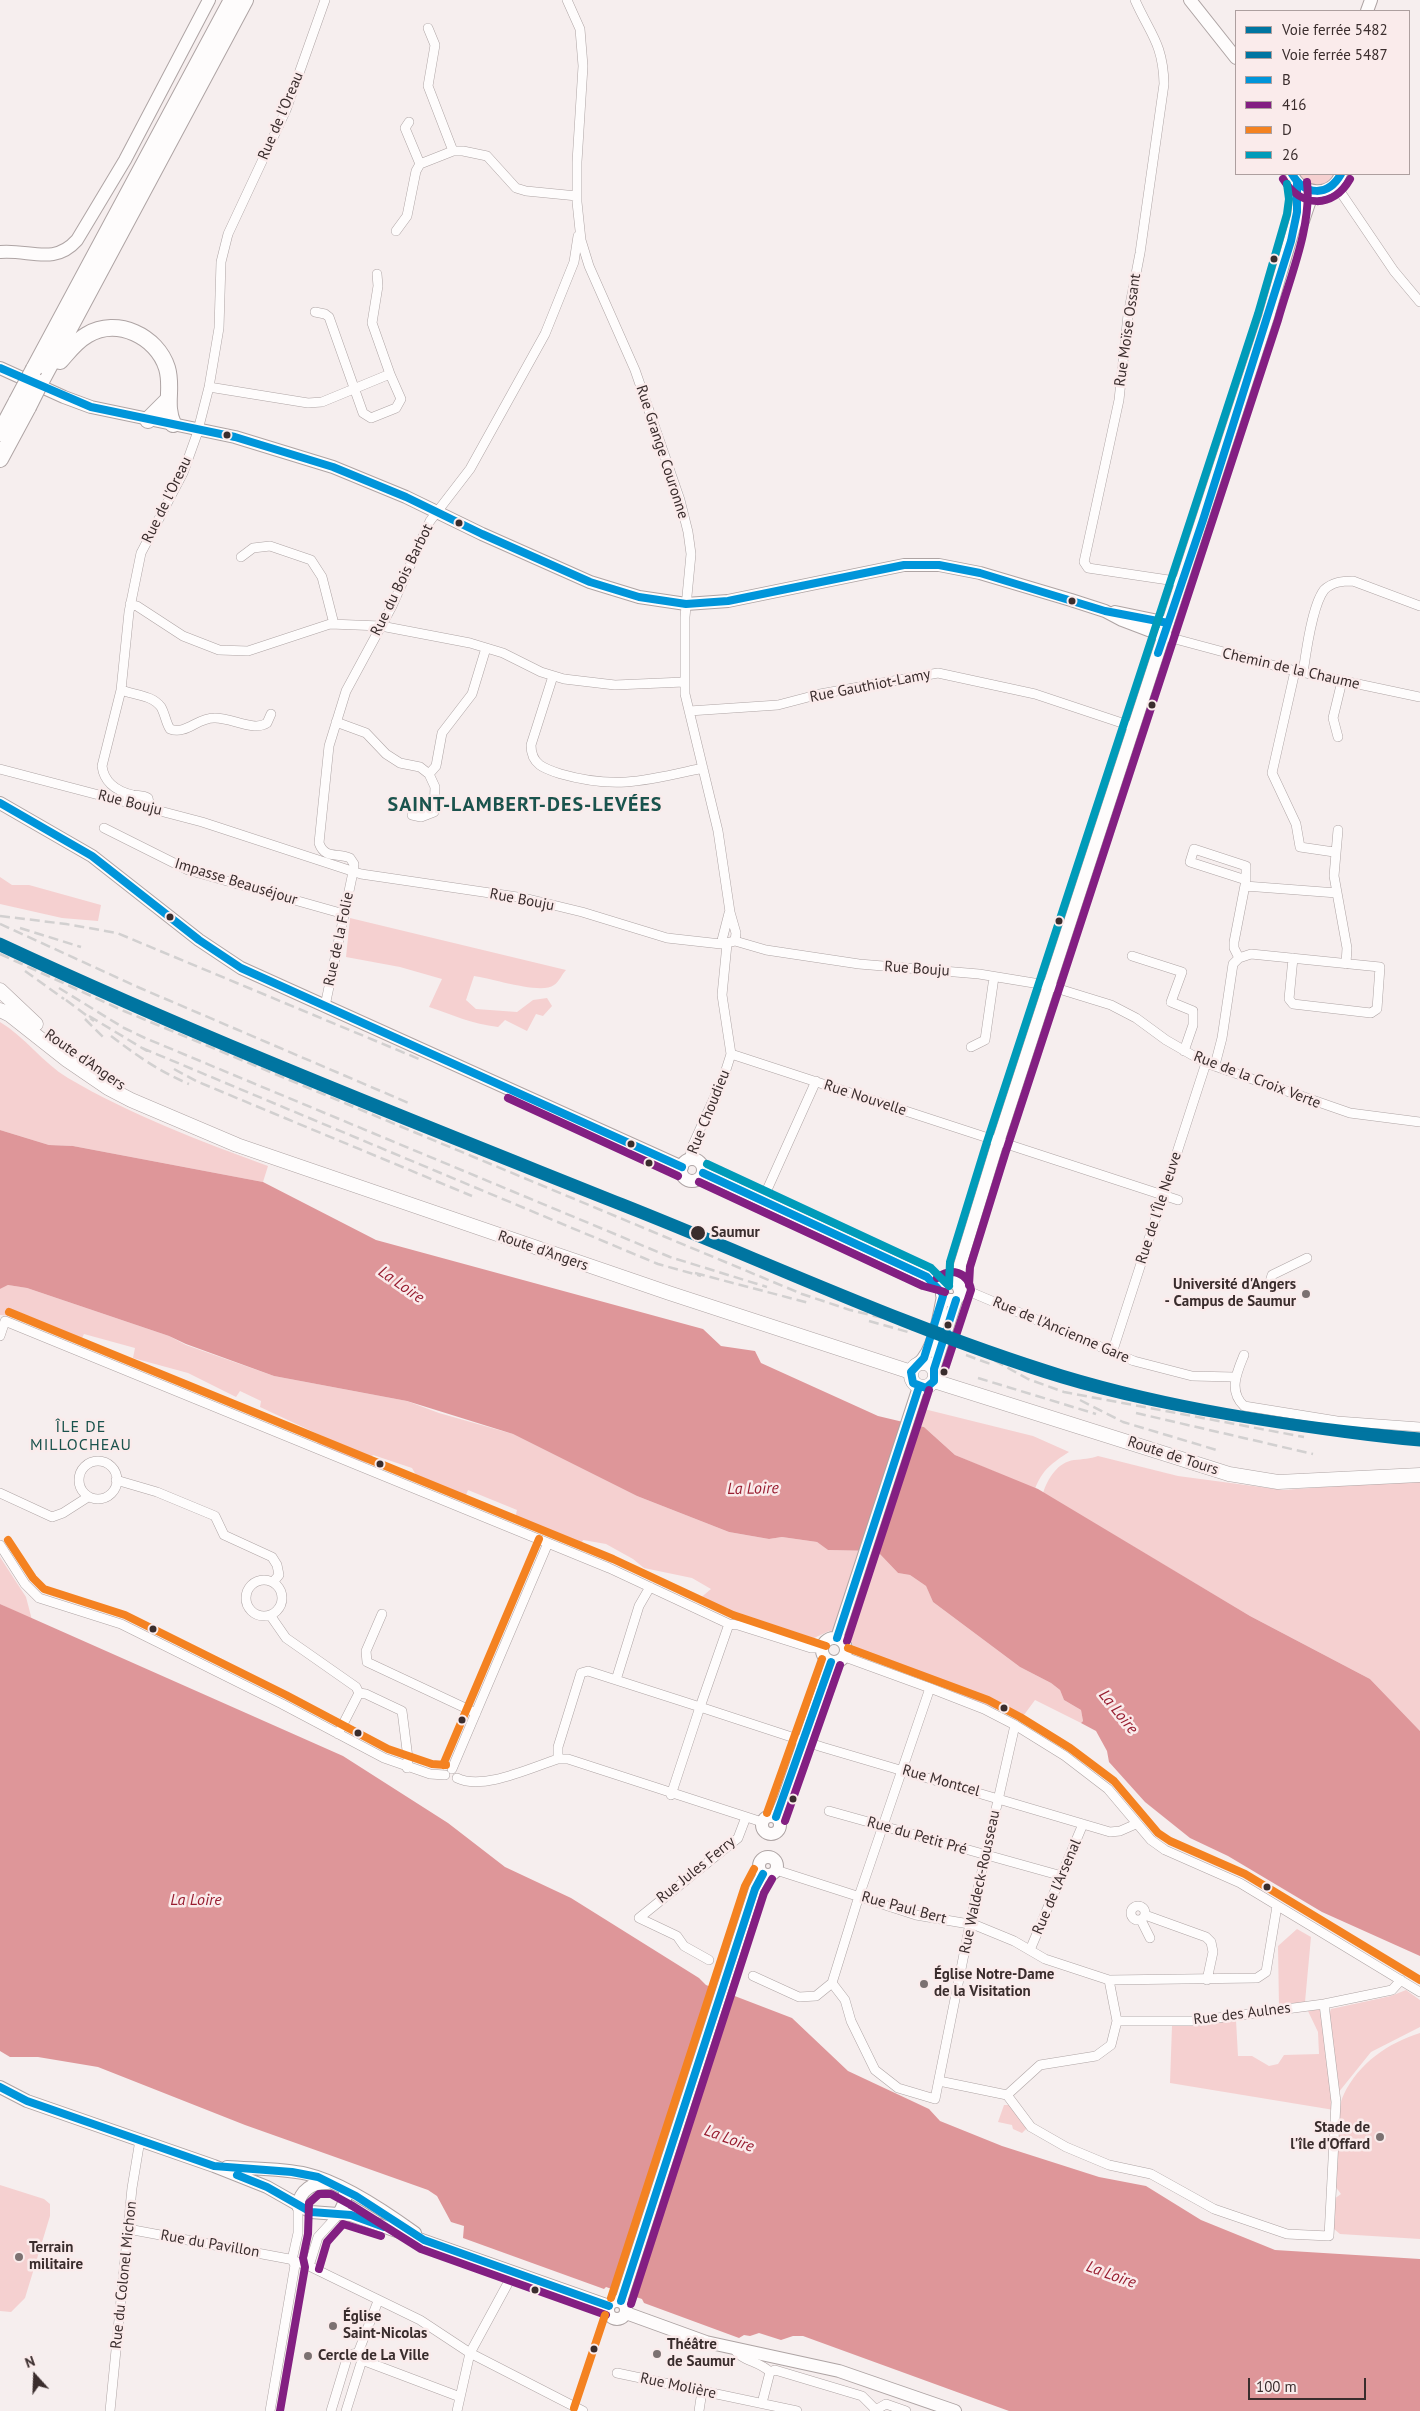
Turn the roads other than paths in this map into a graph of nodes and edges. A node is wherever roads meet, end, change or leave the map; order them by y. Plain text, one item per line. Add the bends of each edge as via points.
1 (209, 0) edge
2 (232, 0) edge
3 (245, 0) edge
4 (325, 0) edge
5 (567, 0) edge
6 (1135, 0) edge
7 (1190, 0) edge
8 (428, 28) dead end
9 (1235, 57) edge
10 (410, 122) dead end
11 (453, 150) junction
12 (420, 164) junction
13 (1295, 178) edge
14 (1338, 179) edge
15 (1317, 192) junction
16 (577, 196) junction
17 (579, 227) junction
18 (396, 230) dead end
19 (0, 252) edge
20 (585, 256) junction
21 (574, 262) junction
22 (377, 274) dead end
23 (1420, 302) edge
24 (315, 312) dead end
25 (1268, 317) junction
26 (0, 368) edge
27 (390, 374) junction
28 (42, 375) junction
29 (209, 387) junction
30 (354, 389) junction
31 (167, 401) junction
32 (22, 404) junction
33 (148, 420) junction
34 (173, 424) junction
35 (198, 430) junction
36 (0, 433) edge
37 (0, 459) edge
38 (436, 511) junction
39 (241, 557) dead end
40 (1182, 582) junction
41 (130, 604) junction
42 (686, 604) junction
43 (1420, 606) edge
44 (334, 624) junction
45 (381, 626) junction
46 (1166, 629) junction
47 (486, 648) junction
48 (1299, 672) junction
49 (552, 676) junction
50 (1342, 681) junction
51 (684, 682) junction
52 (121, 690) junction
53 (1420, 697) edge
54 (689, 712) junction
55 (271, 714) dead end
56 (336, 722) junction
57 (1134, 727) junction
58 (1338, 737) dead end
59 (703, 768) junction
60 (0, 770) edge
61 (429, 774) junction
62 (0, 803) edge
63 (150, 808) junction
64 (412, 815) dead end
65 (104, 828) dead end
66 (1338, 830) dead end
67 (1334, 852) junction
68 (353, 872) junction
69 (1245, 883) junction
70 (1337, 893) junction
71 (730, 912) junction
72 (344, 914) junction
73 (728, 943) junction
74 (1132, 956) dead end
75 (1239, 958) junction
76 (1293, 958) junction
77 (1346, 964) junction
78 (994, 977) junction
79 (1050, 986) junction
80 (0, 990) edge
81 (325, 1006) junction
82 (0, 1010) edge
83 (971, 1048) dead end
84 (1184, 1051) junction
85 (731, 1054) junction
86 (1210, 1064) junction
87 (816, 1081) junction
88 (178, 1120) junction
89 (1420, 1122) edge
90 (998, 1141) junction
91 (686, 1163) junction
92 (703, 1173) junction
93 (1164, 1195) junction
94 (1178, 1200) dead end
95 (762, 1201) junction
96 (1307, 1258) dead end
97 (1270, 1282) dead end
98 (952, 1290) junction
99 (0, 1336) edge
100 (935, 1346) junction
101 (1112, 1353) junction
102 (1244, 1356) dead end
103 (914, 1368) junction
104 (934, 1375) junction
105 (1234, 1377) junction
106 (916, 1394) junction
107 (1420, 1427) edge
108 (1420, 1475) edge
109 (116, 1480) junction
110 (0, 1493) edge
111 (88, 1497) junction
112 (548, 1543) junction
113 (0, 1546) edge
114 (273, 1582) junction
115 (650, 1587) junction
116 (382, 1614) dead end
117 (270, 1615) junction
118 (729, 1624) junction
119 (837, 1638) junction
120 (822, 1648) junction
121 (845, 1657) junction
122 (831, 1662) junction
123 (616, 1680) junction
124 (930, 1688) junction
125 (359, 1693) junction
126 (700, 1707) junction
127 (476, 1713) junction
128 (1015, 1725) junction
129 (338, 1734) junction
130 (803, 1741) junction
131 (558, 1758) junction
132 (407, 1768) junction
133 (901, 1770) junction
134 (448, 1772) junction
135 (671, 1794) junction
136 (998, 1798) junction
137 (830, 1811) dead end
138 (746, 1817) junction
139 (776, 1817) junction
140 (762, 1822) junction
141 (1083, 1824) junction
142 (1136, 1824) junction
143 (883, 1826) junction
144 (770, 1834) junction
145 (985, 1855) junction
146 (769, 1857) junction
147 (776, 1870) junction
148 (763, 1874) junction
149 (1062, 1876) junction
150 (858, 1896) junction
151 (1277, 1906) junction
152 (970, 1924) junction
153 (1150, 1938) dead end
154 (1030, 1950) junction
155 (709, 1960) dead end
156 (753, 1976) dead end
157 (1109, 1980) junction
158 (1207, 1980) junction
159 (1401, 1980) junction
160 (832, 1984) junction
161 (1420, 1992) edge
162 (1324, 2004) junction
163 (1118, 2021) junction
164 (938, 2081) junction
165 (0, 2087) edge
166 (1007, 2095) junction
167 (140, 2140) junction
168 (214, 2166) junction
169 (339, 2187) junction
170 (308, 2188) junction
171 (298, 2206) junction
172 (322, 2214) junction
173 (339, 2214) junction
174 (128, 2229) junction
175 (424, 2240) junction
176 (292, 2260) junction
177 (309, 2266) junction
178 (514, 2272) junction
179 (378, 2301) junction
180 (620, 2303) junction
181 (733, 2347) junction
182 (470, 2353) junction
183 (360, 2357) junction
184 (770, 2372) junction
185 (617, 2373) dead end
186 (702, 2391) junction
187 (460, 2397) junction
188 (762, 2403) junction
189 (875, 2410) edge
190 (110, 2411) edge
191 (270, 2411) edge
192 (331, 2411) edge
193 (346, 2411) edge
194 (457, 2411) edge
195 (583, 2411) edge
196 (699, 2411) edge
197 (797, 2411) edge
198 (906, 2411) edge
199 (955, 2411) edge

1 - 19 main road via 125,160 77,240 57,254
2 - 28 highway
3 - 28 highway
4 - 29 street, Rue de l'Oreau via 286,110 228,234 221,262 219,328
5 - 16 street, Rue Grange Couronne via 580,29 583,66
6 - 40 street, Rue Moïse Ossant via 1159,48 1164,84 1128,314 1119,400 1084,562 1088,568
7 - 9 main road
8 - 11 street via 435,45 428,86
10 - 12 street via 406,128
11 - 12 street
11 - 16 street via 487,156 516,188
12 - 18 street via 407,216
13 - 15 main road via 1310,191
13 - 25 main road via 1299,200 1297,216
14 - 15 main road via 1324,191
14 - 23 street via 1394,270
15 - 25 main road via 1307,206 1277,300
16 - 17 street, Rue Grange Couronne
17 - 20 street, Rue Grange Couronne
17 - 21 street, Rue du Bois Barbot
20 - 21 street
20 - 42 street, Rue Grange Couronne via 635,370 680,500 691,554
21 - 38 street, Rue du Bois Barbot via 541,343 470,469
22 - 27 street via 372,323
24 - 30 street via 328,317
25 - 40 main road
26 - 33 main road via 82,404
27 - 30 street
27 - 30 street via 401,399 396,408 372,418 363,413
28 - 31 highway via 88,334 114,327 128,329 151,343 160,354 170,380
28 - 32 highway, bridge
29 - 30 street via 308,403 322,402
29 - 35 street, Rue de l'Oreau
31 - 33 highway
31 - 34 highway
32 - 36 highway
32 - 37 highway
33 - 34 main road
34 - 35 main road
35 - 38 main road via 251,441 315,461 363,478
35 - 41 street, Rue de l'Oreau via 175,490 141,553
38 - 42 main road via 590,582 639,597
38 - 45 street, Rue du Bois Barbot
39 - 44 street via 253,548 270,546 311,560 322,576
40 - 46 main road
41 - 44 street via 183,636 219,650 248,651
41 - 52 street, Rue de l'Oreau
42 - 46 main road via 750,598 904,566 939,565 980,573 1105,611 1132,614
42 - 51 street, Rue Grange Couronne
43 - 48 street via 1352,581 1332,584 1320,596
44 - 45 street
45 - 47 street
45 - 56 street, Rue du Bois Barbot via 346,691
46 - 48 street, Chemin de la Chaume
46 - 57 main road
47 - 49 street
47 - 61 street via 472,694 442,733 436,766
48 - 50 street, Chemin de la Chaume
48 - 67 street via 1272,773 1296,824 1300,847
49 - 51 street via 591,684
49 - 59 street via 532,745 532,756 540,766 584,781 618,784
50 - 53 street, Chemin de la Chaume
50 - 58 street via 1333,718
51 - 54 street, Rue Grange Couronne
52 - 55 street via 154,701 161,708 170,730 176,732 205,718 259,727 268,723
52 - 63 street, Rue de l'Oreau via 102,766 103,775 109,784 134,795 144,795
54 - 57 street, Rue Gauthiot-Lamy via 778,706 820,694 938,672 1027,692
54 - 59 street, Rue Grange Couronne
56 - 61 street via 366,732 393,759 420,766
56 - 68 street, Rue du Bois Barbot via 329,746 319,843 321,850 350,858 354,864
57 - 79 main road
59 - 71 street, Rue Grange Couronne via 718,831
60 - 63 street, Rue Bouju
61 - 64 street via 435,787 434,812 421,817
62 - 81 main road via 107,867 216,954
63 - 68 street, Rue Bouju
65 - 72 street, Impasse Beauséjour via 188,870
66 - 67 street
67 - 70 street
68 - 72 street, Rue de la Folie
68 - 73 street, Rue Bouju via 524,898 667,938
69 - 69 street via 1246,866 1194,850 1190,862
69 - 70 street
69 - 75 street via 1234,942
70 - 77 street via 1347,948
71 - 73 street, Rue Grange Couronne
71 - 73 street, Rue Grange Couronne via 736,933
72 - 81 street, Rue de la Folie
73 - 78 street, Rue Bouju via 859,964
73 - 85 street, Rue Choudieu via 722,995
74 - 84 street via 1182,972 1171,1002 1194,1011
75 - 76 street via 1251,954
75 - 86 street, Rue de l'Île Neuve via 1233,964 1222,1038
76 - 77 street
76 - 77 street via 1289,999 1293,1004 1371,1014 1377,1010 1380,967
78 - 79 street, Rue Bouju
78 - 83 street via 985,1040
79 - 84 street, Rue de la Croix Verte via 1111,1005
79 - 90 main road
80 - 88 main road, Route d'Angers via 35,1024 92,1068
81 - 91 main road
82 - 88 main road, Route d'Angers via 10,1014 98,1081 131,1100
84 - 86 street, Rue de la Croix Verte
85 - 87 street, Rue Nouvelle
85 - 91 street, Rue Choudieu
86 - 89 street, Rue de la Croix Verte via 1350,1113
86 - 93 street, Rue de l'Île Neuve
87 - 90 street, Rue Nouvelle
87 - 95 street
88 - 103 main road, Route d'Angers via 237,1146 381,1196
90 - 93 street, Rue Nouvelle
90 - 98 main road
91 - 92 main road via 700,1163
91 - 92 main road via 682,1174 687,1180 695,1180
92 - 95 main road
93 - 94 street, Rue Nouvelle
93 - 101 street, Rue de l'Île Neuve
95 - 98 main road
96 - 97 street via 1272,1275
98 - 100 main road
98 - 101 street, Rue de l'Ancienne Gare via 998,1302
99 - 112 street via 5,1321
100 - 103 main road
100 - 104 main road
101 - 105 street, Rue de l'Ancienne Gare via 1192,1376
102 - 105 street
103 - 104 main road, Route d'Angers via 928,1364
103 - 106 main road via 911,1380
104 - 106 main road via 926,1388
104 - 108 main road, Route de Tours via 1229,1474 1278,1482
105 - 107 street via 1238,1401 1244,1406 1337,1420
106 - 119 main road
109 - 111 street via 108,1496
109 - 111 street via 108,1465 98,1462 87,1465 82,1470 79,1484
109 - 114 street via 157,1492 215,1516 224,1535 275,1560 279,1575
110 - 111 street via 52,1517
112 - 115 street
112 - 127 street
113 - 129 street via 25,1584 39,1598 104,1618 147,1636
114 - 117 street via 282,1598 278,1609
114 - 117 street via 257,1581 248,1588 246,1596 250,1610 255,1614
115 - 118 street
115 - 123 street via 639,1606
116 - 127 street via 366,1651 367,1662
117 - 125 street via 286,1638 356,1687
118 - 120 street via 811,1648
118 - 126 street
119 - 120 main road via 826,1641
119 - 121 main road via 846,1646
120 - 122 main road via 823,1655
121 - 122 main road via 839,1662
121 - 124 street
122 - 130 main road
123 - 126 street, Rue Montcel
123 - 131 street, Rue Montcel via 588,1671 581,1673 558,1747
124 - 128 street
124 - 133 street
125 - 129 street
125 - 132 street via 402,1711
126 - 130 street, Rue Montcel
126 - 135 street
127 - 134 street
128 - 136 street, Rue Waldeck-Rousseau
128 - 142 street via 1065,1756 1108,1790
129 - 132 street
130 - 133 street, Rue Montcel
130 - 139 main road
131 - 134 street via 491,1781 451,1780
131 - 135 street
132 - 134 street via 430,1774
133 - 136 street, Rue Montcel
133 - 143 street
135 - 138 street
136 - 141 street, Rue Montcel
136 - 145 street, Rue Waldeck-Rousseau
137 - 143 street, Rue du Petit Pré
138 - 140 street
138 - 155 street, Rue Jules Ferry via 738,1838 639,1918 677,1936 684,1946
139 - 140 main road via 767,1816
139 - 144 main road via 780,1823 779,1830
140 - 144 main road via 764,1832
141 - 142 street, Rue Montcel via 1110,1832
141 - 149 street, Rue de l'Arsenal
142 - 151 street via 1165,1850 1240,1883
143 - 145 street, Rue du Petit Pré
143 - 150 street
144 - 146 main road
145 - 149 street, Rue du Petit Pré
145 - 152 street, Rue Waldeck-Rousseau
146 - 147 main road via 776,1861
146 - 148 main road via 759,1863
147 - 148 main road
147 - 150 street, Rue Paul Bert
148 - 180 main road via 755,1889
149 - 154 street, Rue de l'Arsenal
150 - 152 street, Rue Paul Bert via 916,1915
150 - 160 street
151 - 158 street, Rue Paul Bert via 1266,1972 1257,1978
151 - 159 street
152 - 154 street, Rue Paul Bert
152 - 164 street, Rue Waldeck-Rousseau
153 - 158 street via 1143,1917 1206,1936 1213,1952
154 - 157 street, Rue Paul Bert via 1045,1959
156 - 160 street via 799,1997 816,1996
157 - 158 street, Rue Paul Bert
157 - 163 street
159 - 161 street
159 - 162 street, Rue des Aulnes via 1392,1990
160 - 164 street, Rue Waldeck-Rousseau via 845,2000 851,2021 875,2070 898,2088 935,2099
162 - 163 street, Rue des Aulnes via 1194,2021
162 - 166 street via 1336,2102 1329,2236 1287,2234 1214,2209 1151,2174 1109,2165 1066,2147 1031,2127
163 - 166 street via 1111,2046 1096,2056 1040,2065
164 - 166 street
165 - 167 main road via 27,2101
167 - 168 main road
167 - 174 street, Rue du Colonel Michon
168 - 169 main road via 306,2174
168 - 171 main road via 267,2188
169 - 170 main road via 319,2182
169 - 173 main road via 344,2205
169 - 175 main road
170 - 171 main road via 301,2194
170 - 172 main road via 310,2205
171 - 172 main road
171 - 176 street via 298,2233
172 - 173 main road
173 - 175 main road via 351,2215
173 - 177 street via 318,2237
174 - 176 street, Rue du Pavillon
174 - 190 street, Rue du Colonel Michon
175 - 178 main road
176 - 177 street, Rue du Pavillon
176 - 191 street via 295,2265
177 - 179 street, Rue du Pavillon
178 - 180 main road
178 - 182 street
179 - 182 street, Rue du Pavillon via 420,2320
179 - 183 street
180 - 181 main road via 706,2342
181 - 184 street via 737,2354
181 - 199 main road via 839,2370
182 - 187 street
182 - 195 street, Rue du Pavillon
183 - 187 street
183 - 192 street via 348,2355
183 - 193 street
184 - 188 street
184 - 189 street via 776,2370 862,2396
185 - 186 street, Rue Molière
186 - 188 street, Rue Molière
186 - 196 street
187 - 194 street
188 - 197 street, Rue Molière
189 - 198 street via 886,2404

